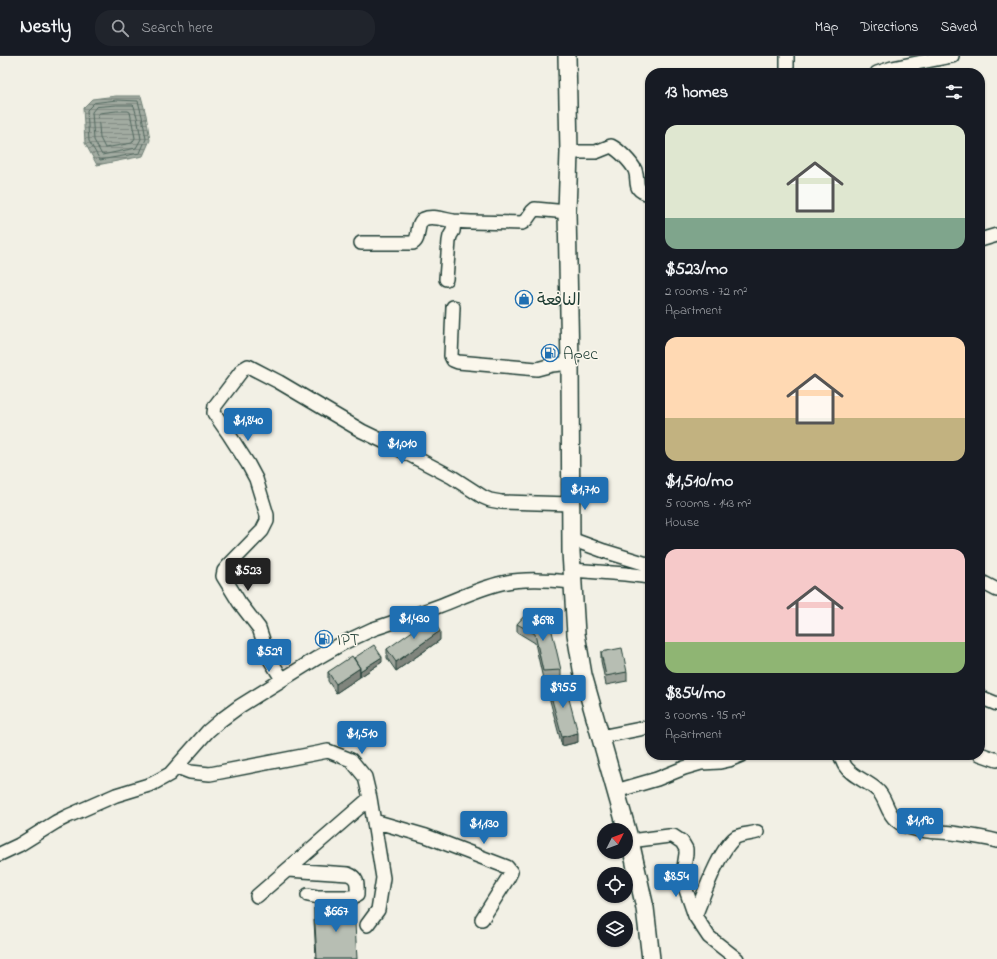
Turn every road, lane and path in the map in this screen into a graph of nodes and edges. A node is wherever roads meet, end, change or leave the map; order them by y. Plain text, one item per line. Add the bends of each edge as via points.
1 (567, 56) edge
2 (788, 56) edge
3 (952, 56) edge
4 (787, 68) edge
5 (892, 68) edge
6 (569, 152) junction
7 (645, 193) edge
8 (567, 212) junction
9 (454, 221) junction
10 (997, 235) edge
11 (985, 239) edge
12 (361, 243) dead end
13 (446, 280) dead end
14 (453, 307) dead end
15 (570, 363) junction
16 (571, 504) junction
17 (571, 539) junction
18 (645, 563) edge
19 (572, 576) junction
20 (645, 576) edge
21 (985, 584) edge
22 (997, 590) edge
23 (282, 679) junction
24 (985, 700) edge
25 (997, 704) edge
26 (645, 728) edge
27 (600, 737) junction
28 (985, 756) edge
29 (727, 760) edge
30 (842, 760) edge
31 (997, 760) edge
32 (177, 767) junction
33 (616, 791) junction
34 (370, 798) junction
35 (374, 821) junction
36 (625, 823) edge
37 (758, 832) dead end
38 (633, 841) edge
39 (997, 842) edge
40 (0, 854) edge
41 (633, 854) edge
42 (288, 870) junction
43 (308, 895) dead end
44 (257, 896) dead end
45 (694, 916) junction
46 (482, 919) dead end
47 (367, 925) dead end
48 (651, 959) edge
49 (737, 959) edge

1 - 6 main road
2 - 4 street
3 - 5 street
6 - 7 street via 596,152 611,146 615,148 633,167 638,188
6 - 8 main road
8 - 9 street via 535,209 526,222 522,223
8 - 15 main road
9 - 12 street via 429,218 422,220 418,238 413,243
9 - 13 street via 449,241
10 - 11 street
14 - 15 street via 453,360 537,369
15 - 16 main road
16 - 17 main road
16 - 23 street via 490,500 391,444 362,431 274,379 246,367 215,406 214,413 256,479 267,521 262,531 228,566 223,576 259,628 269,658
17 - 18 street
17 - 19 main road
19 - 20 street via 625,574
19 - 23 street via 552,580 503,582 479,589 368,631
19 - 27 main road via 576,634 583,675
21 - 22 street
23 - 32 street via 220,720 198,741
24 - 25 street
26 - 27 street
27 - 33 main road
28 - 31 street
29 - 33 street via 701,763
30 - 39 street via 847,769 880,793 891,815 897,821 917,829
32 - 34 street via 190,772 210,774 328,751 350,760 365,777
32 - 40 street via 152,784 116,795 68,816
33 - 36 main road
34 - 35 street
34 - 42 street
35 - 46 street via 426,836 507,867 511,872
35 - 47 street via 383,878 378,910
37 - 45 street via 737,837 726,847
38 - 45 street via 674,836 682,842 686,849 685,887
41 - 48 main road via 645,908
42 - 43 street via 348,874 357,882 357,895 353,897
42 - 44 street
45 - 49 street via 709,937

